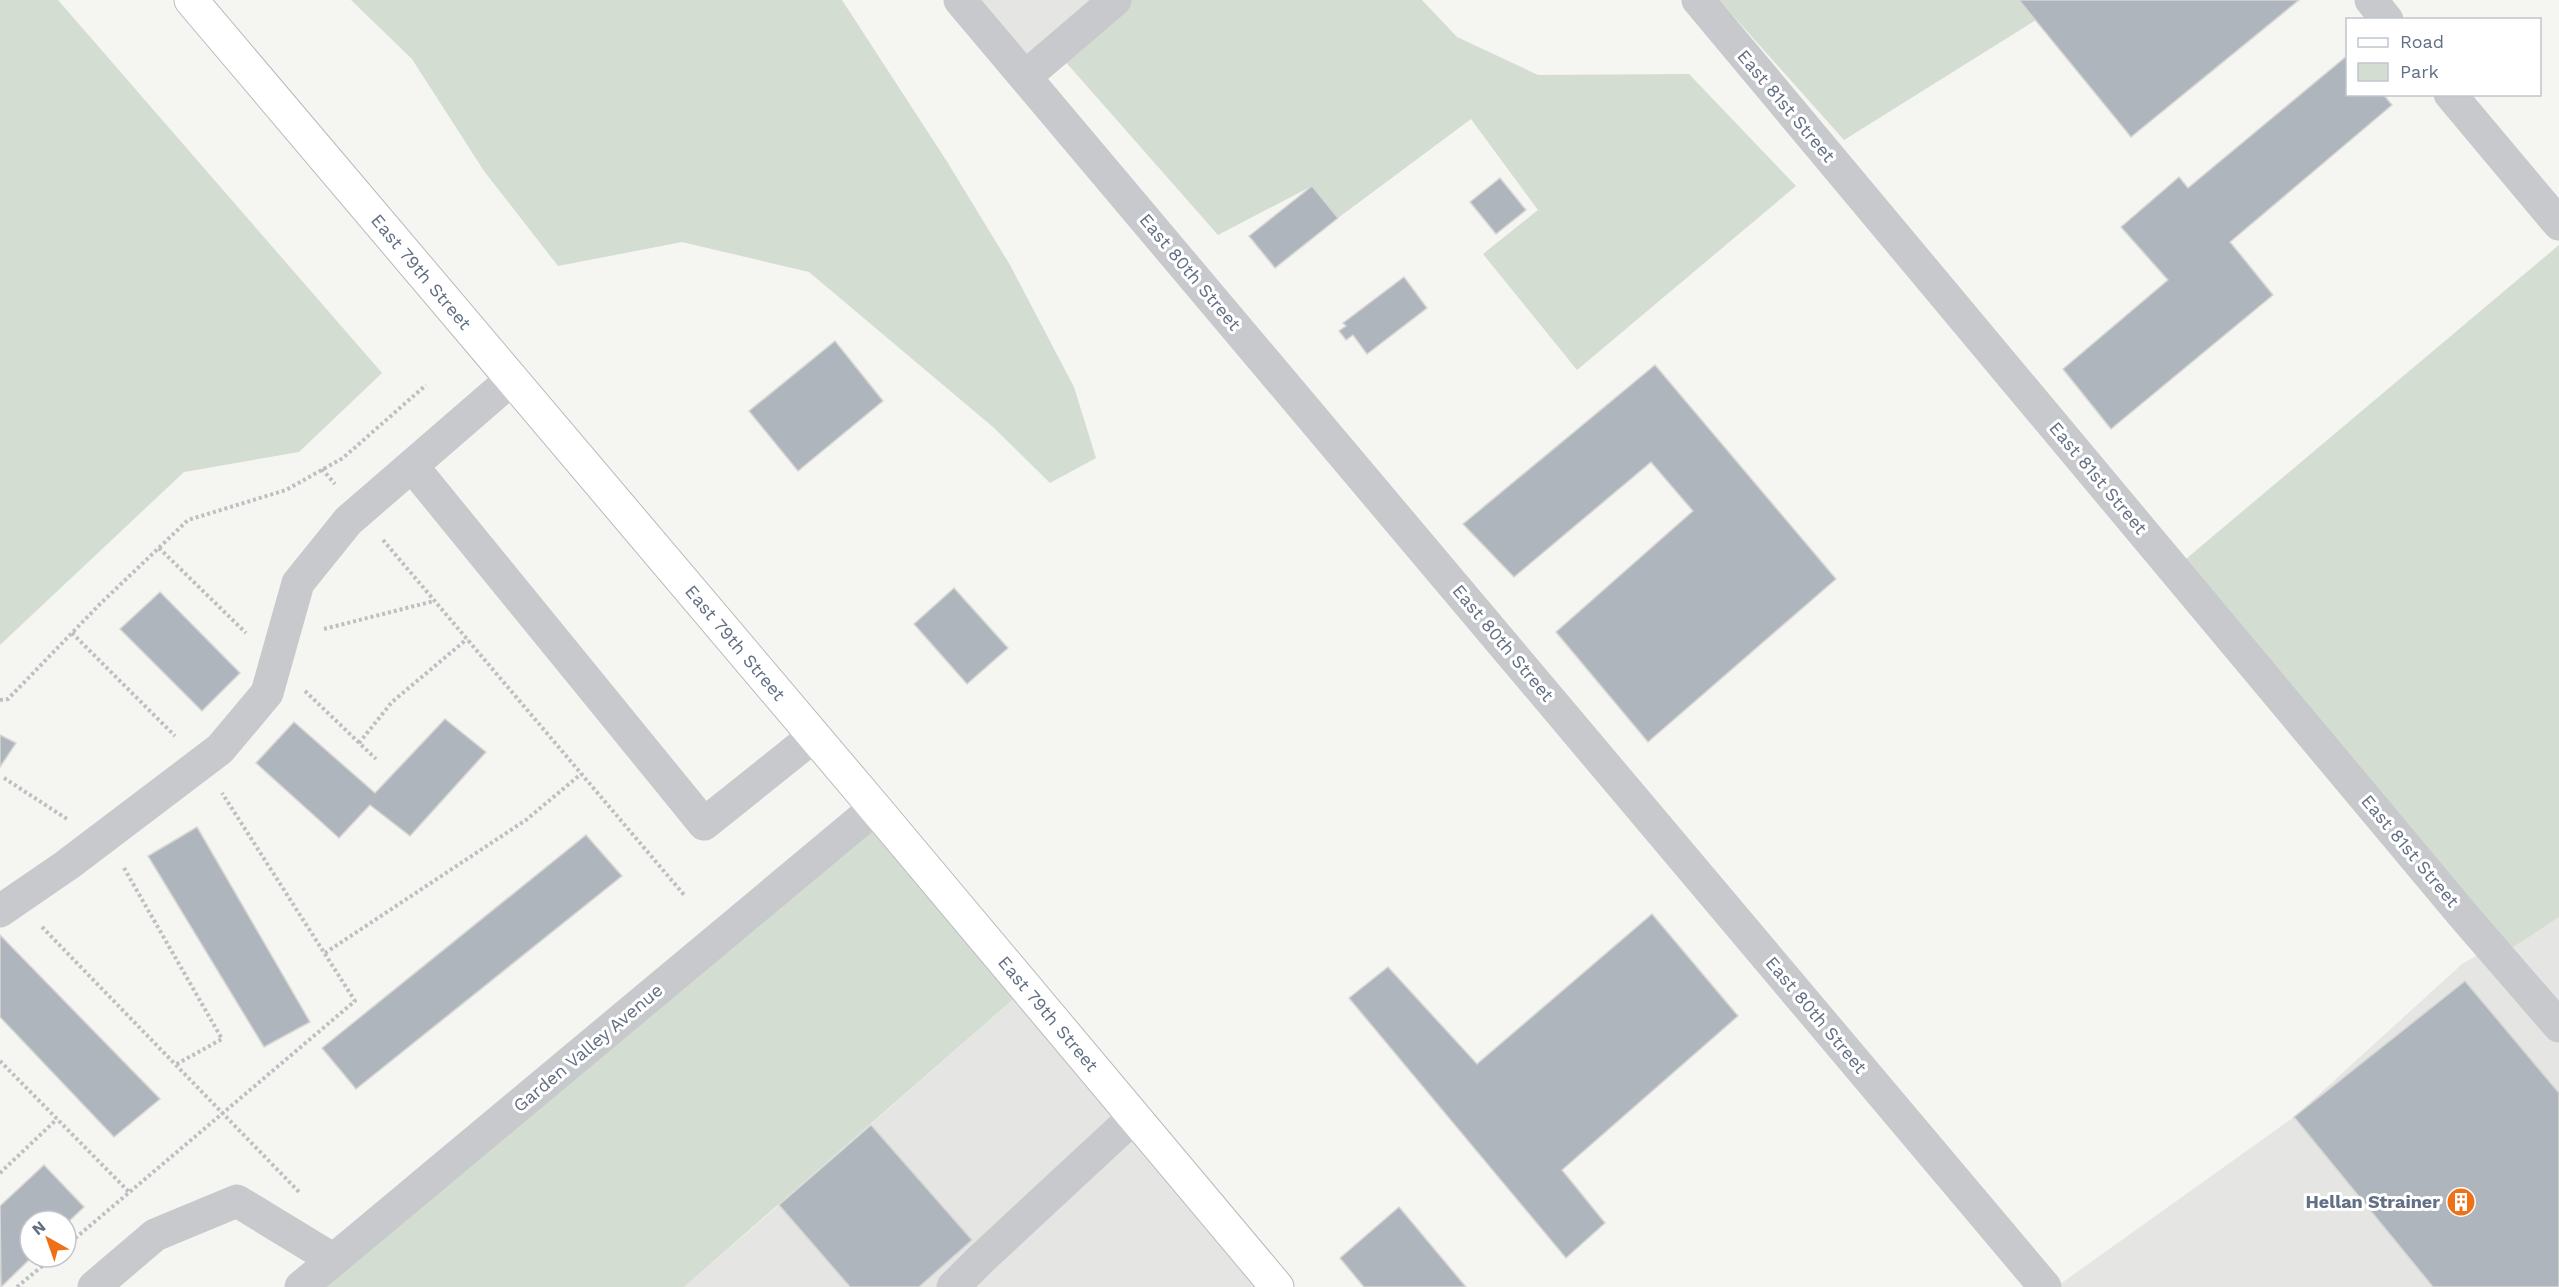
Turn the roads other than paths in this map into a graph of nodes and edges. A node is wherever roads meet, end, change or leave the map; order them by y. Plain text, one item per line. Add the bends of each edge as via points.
1 (191, 0) edge
2 (960, 0) edge
3 (1115, 0) edge
4 (1698, 0) edge
5 (2371, 0) edge
6 (2385, 18) edge
7 (1025, 77) junction
8 (2452, 96) edge
9 (2559, 224) edge
10 (512, 379) junction
11 (412, 466) junction
12 (814, 736) junction
13 (875, 808) junction
14 (8, 905) edge
15 (2559, 1026) edge
16 (1134, 1117) junction
17 (334, 1260) junction
18 (94, 1287) edge
19 (302, 1287) edge
20 (953, 1287) edge
21 (1277, 1287) edge
22 (2045, 1287) edge

1 - 10 main road, East 79th Street
2 - 7 street, East 80th Street
3 - 7 street
4 - 15 street, East 81st Street
5 - 6 street
7 - 22 street, East 80th Street
8 - 9 street
10 - 11 street
10 - 12 main road, East 79th Street
11 - 12 street via 704,824
11 - 14 street via 358,512 298,583 267,693 220,749
12 - 13 main road, East 79th Street
13 - 16 main road, East 79th Street
13 - 17 street, Garden Valley Avenue
16 - 20 street
16 - 21 main road, East 79th Street
17 - 18 street via 237,1201 155,1235
17 - 19 street, Garden Valley Avenue

